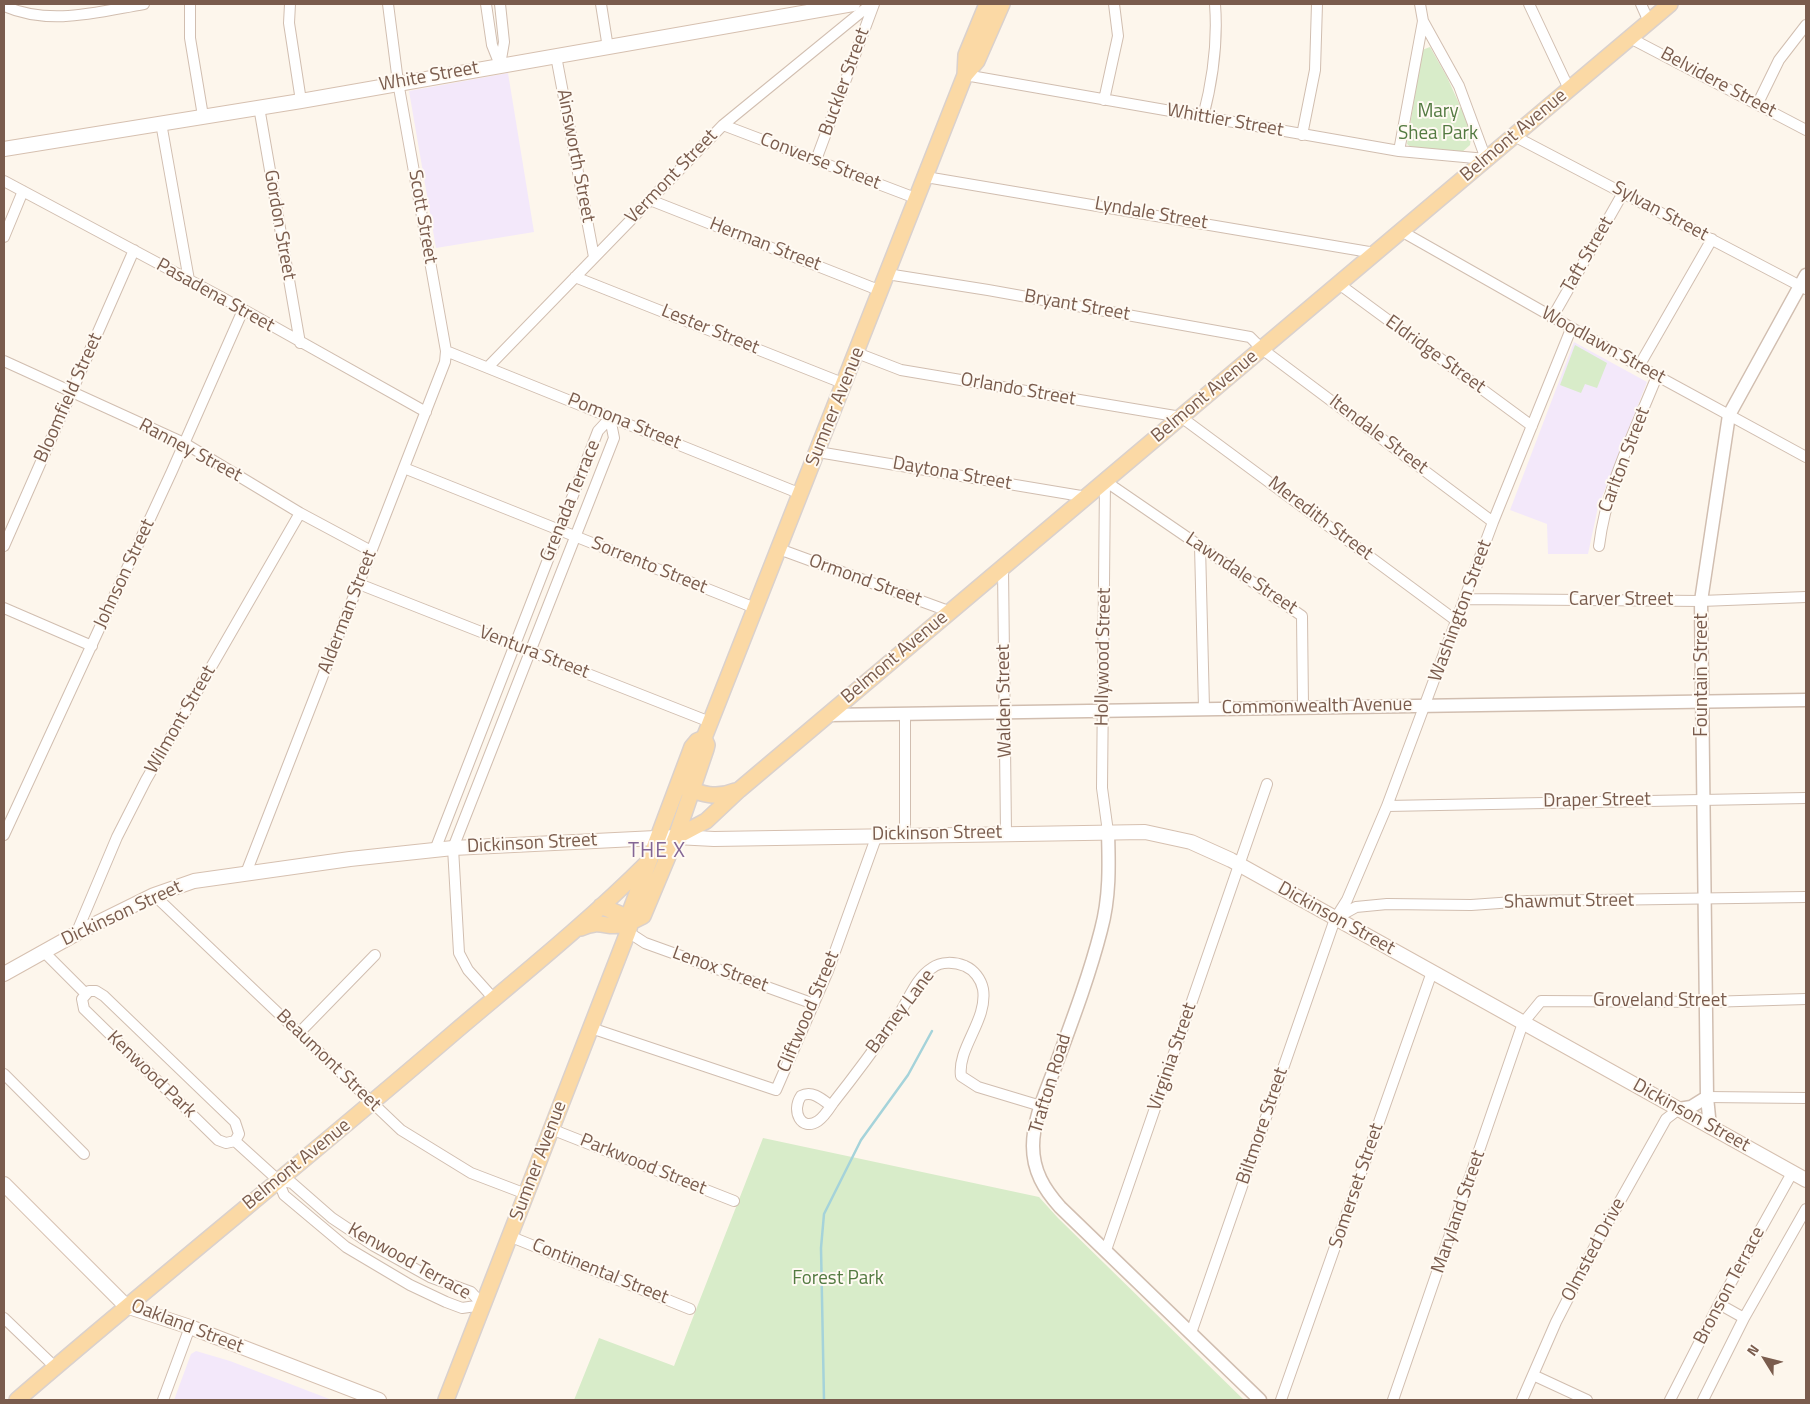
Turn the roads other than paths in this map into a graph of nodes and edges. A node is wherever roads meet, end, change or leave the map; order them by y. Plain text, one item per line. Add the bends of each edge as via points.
1 (144, 4) edge
2 (190, 4) edge
3 (290, 4) edge
4 (388, 4) edge
5 (486, 4) edge
6 (500, 4) edge
7 (601, 4) edge
8 (853, 4) edge
9 (872, 4) edge
10 (987, 4) edge
11 (1002, 4) edge
12 (1114, 4) edge
13 (1215, 4) edge
14 (1317, 4) edge
15 (1420, 4) edge
16 (1528, 4) edge
17 (1641, 4) edge
18 (1670, 4) edge
19 (4, 6) edge
20 (819, 6) edge
21 (1423, 21) junction
22 (1649, 22) junction
23 (1806, 25) edge
24 (1630, 38) junction
25 (608, 48) junction
26 (556, 56) junction
27 (500, 65) junction
28 (965, 75) junction
29 (398, 82) junction
30 (1569, 89) junction
31 (1104, 100) junction
32 (301, 101) junction
33 (1758, 103) junction
34 (259, 107) junction
35 (203, 116) junction
36 (1203, 118) junction
37 (161, 123) junction
38 (723, 125) junction
39 (1806, 130) edge
40 (1302, 135) junction
41 (1514, 136) junction
42 (4, 149) edge
43 (1399, 151) junction
44 (1486, 159) junction
45 (816, 160) junction
46 (926, 177) junction
47 (4, 180) edge
48 (23, 191) junction
49 (1623, 193) junction
50 (918, 199) junction
51 (650, 200) junction
52 (1401, 231) junction
53 (4, 236) edge
54 (1712, 239) junction
55 (134, 250) junction
56 (1376, 253) junction
57 (594, 257) junction
58 (887, 274) junction
59 (574, 277) junction
60 (188, 280) junction
61 (1804, 283) edge
62 (1339, 284) junction
63 (881, 291) junction
64 (243, 310) junction
65 (1552, 318) junction
66 (1571, 329) junction
67 (300, 343) junction
68 (1262, 349) junction
69 (446, 351) junction
70 (857, 353) junction
71 (4, 361) edge
72 (1639, 366) junction
73 (488, 367) junction
74 (1657, 376) junction
75 (845, 384) junction
76 (72, 392) junction
77 (426, 412) junction
78 (1729, 414) junction
79 (1181, 417) junction
80 (610, 418) junction
81 (1532, 426) junction
82 (184, 443) junction
83 (818, 452) junction
84 (1806, 457) edge
85 (404, 468) junction
86 (1105, 481) junction
87 (801, 494) junction
88 (1087, 497) junction
89 (300, 513) junction
90 (1493, 522) junction
91 (558, 530) junction
92 (576, 536) junction
93 (4, 546) edge
94 (1200, 546) junction
95 (1599, 546) dead end
96 (780, 549) junction
97 (372, 551) junction
98 (1003, 568) junction
99 (359, 584) junction
100 (1806, 597) edge
101 (1466, 599) junction
102 (1701, 601) junction
103 (4, 608) edge
104 (755, 608) junction
105 (951, 612) junction
106 (1458, 622) junction
107 (515, 645) junction
108 (92, 646) junction
109 (531, 651) junction
110 (1806, 700) edge
111 (1702, 702) junction
112 (1426, 705) junction
113 (1303, 706) junction
114 (1204, 708) junction
115 (1104, 710) junction
116 (1005, 711) junction
117 (905, 713) junction
118 (828, 715) junction
119 (710, 722) junction
120 (704, 738) junction
121 (1267, 784) dead end
122 (677, 785) junction
123 (739, 790) junction
124 (692, 791) junction
125 (1806, 798) edge
126 (1703, 800) junction
127 (1387, 806) junction
128 (1108, 832) junction
129 (1006, 833) junction
130 (905, 834) junction
131 (4, 835) edge
132 (877, 836) junction
133 (676, 837) junction
134 (657, 838) junction
135 (453, 848) junction
136 (435, 850) junction
137 (648, 862) junction
138 (1238, 864) junction
139 (246, 873) junction
140 (154, 895) junction
141 (1806, 897) edge
142 (1706, 899) junction
143 (601, 906) junction
144 (1335, 919) junction
145 (628, 926) junction
146 (577, 929) junction
147 (76, 934) junction
148 (43, 952) junction
149 (375, 955) dead end
150 (1432, 972) junction
151 (4, 974) edge
152 (86, 994) junction
153 (494, 999) junction
154 (1806, 999) edge
155 (1707, 1002) junction
156 (814, 1004) junction
157 (1523, 1022) junction
158 (591, 1028) junction
159 (299, 1033) junction
160 (4, 1074) edge
161 (1707, 1097) junction
162 (1806, 1098) edge
163 (371, 1103) junction
164 (831, 1106) dead end
165 (1041, 1106) junction
166 (1679, 1109) junction
167 (1710, 1127) junction
168 (552, 1129) junction
169 (235, 1141) junction
170 (84, 1154) dead end
171 (1792, 1173) junction
172 (278, 1180) junction
173 (1806, 1180) edge
174 (4, 1184) edge
175 (526, 1194) junction
176 (734, 1202) dead end
177 (1806, 1208) edge
178 (510, 1236) junction
179 (374, 1246) junction
180 (1106, 1250) junction
181 (366, 1259) junction
182 (1719, 1304) junction
183 (483, 1305) junction
184 (126, 1306) junction
185 (690, 1308) dead end
186 (4, 1318) edge
187 (1744, 1318) junction
188 (190, 1327) junction
189 (1191, 1333) junction
190 (55, 1367) junction
191 (1533, 1375) junction
192 (17, 1400) edge
193 (164, 1400) edge
194 (379, 1400) edge
195 (446, 1400) edge
196 (1260, 1400) edge
197 (1281, 1400) edge
198 (1393, 1400) edge
199 (1522, 1400) edge
200 (1587, 1400) edge
201 (1670, 1400) edge
202 (1703, 1400) edge

1 - 19 street via 55,17 20,13
2 - 35 street via 190,38
3 - 32 street
4 - 29 street, Scott Street
5 - 27 street via 492,45
6 - 27 street via 504,42
7 - 25 street
8 - 20 main road, White Street
9 - 38 street, Vermont Street
9 - 45 street, Buckler Street
10 - 28 main road, Sumner Avenue via 966,55
11 - 28 main road, Sumner Avenue via 977,61
12 - 31 street via 1118,36
13 - 36 street via 1215,60
14 - 40 street via 1314,78
15 - 21 street
16 - 30 street
17 - 22 street
18 - 22 main road, Belmont Avenue
20 - 25 main road, White Street
21 - 43 street
21 - 44 street via 1459,86
22 - 24 main road, Belmont Avenue
23 - 33 street via 1779,60
24 - 30 main road, Belmont Avenue
24 - 33 street, Belvidere Street
25 - 26 main road, White Street
26 - 27 main road, White Street
26 - 57 street, Ainsworth Street
27 - 29 main road, White Street
28 - 31 street, Whittier Street
28 - 46 main road, Sumner Avenue
29 - 32 main road, White Street
29 - 69 street, Scott Street
30 - 41 main road, Belmont Avenue
31 - 36 street, Whittier Street
32 - 34 main road, White Street
33 - 39 street, Belvidere Street
34 - 35 main road, White Street
34 - 67 street, Gordon Street
35 - 37 main road, White Street
36 - 40 street, Whittier Street
37 - 42 main road, White Street
37 - 60 street
38 - 45 street, Converse Street
38 - 51 street, Vermont Street
40 - 43 street, Whittier Street
41 - 44 main road, Belmont Avenue
41 - 49 street, Sylvan Street
43 - 44 street, Whittier Street
44 - 52 main road, Belmont Avenue
45 - 50 street, Converse Street
46 - 50 main road, Sumner Avenue
46 - 56 street, Lyndale Street
47 - 48 street, Pasadena Street
48 - 53 street
48 - 55 street, Pasadena Street
49 - 54 street, Sylvan Street
49 - 65 street, Taft Street
50 - 58 main road, Sumner Avenue
51 - 57 street, Vermont Street
51 - 63 street, Herman Street
52 - 56 main road, Belmont Avenue
52 - 65 street, Woodlawn Street
54 - 61 street, Sylvan Street
54 - 72 street
55 - 60 street, Pasadena Street
55 - 76 street, Bloomfield Street
56 - 62 main road, Belmont Avenue
57 - 59 street, Vermont Street
58 - 63 main road, Sumner Avenue
58 - 68 street, Bryant Street via 1236,333 1250,336
59 - 73 street, Vermont Street
59 - 75 street, Lester Street
60 - 64 street, Pasadena Street
61 - 78 street, Fountain Street
62 - 68 main road, Belmont Avenue
62 - 81 street, Eldridge Street
63 - 70 main road, Sumner Avenue
64 - 67 street, Pasadena Street
64 - 82 street, Johnson Street
65 - 66 street, Woodlawn Street
66 - 72 street, Woodlawn Street
66 - 81 street, Washington Street
67 - 77 street, Pasadena Street
68 - 79 main road, Belmont Avenue
68 - 90 street, Itendale Street
69 - 73 street, Pomona Street
69 - 77 street, Alderman Street
70 - 75 main road, Sumner Avenue
70 - 79 street, Orlando Street via 901,370
71 - 76 street, Ranney Street
72 - 74 street, Woodlawn Street
73 - 80 street, Pomona Street
74 - 78 street, Woodlawn Street
74 - 95 street, Carlton Street via 1611,492
75 - 83 main road, Sumner Avenue
76 - 82 street, Ranney Street
76 - 93 street, Bloomfield Street
77 - 85 street, Alderman Street
78 - 84 street, Woodlawn Street
78 - 102 street, Fountain Street
79 - 86 main road, Belmont Avenue
79 - 106 street, Meredith Street
80 - 87 street, Pomona Street
80 - 91 street, Grenada Terrace via 598,431
80 - 92 street, Grenada Terrace via 614,438
81 - 90 street, Washington Street
82 - 89 street, Ranney Street
82 - 108 street, Johnson Street
83 - 87 main road, Sumner Avenue
83 - 88 street, Daytona Street
85 - 91 street, Sorrento Street
85 - 97 street, Alderman Street
86 - 88 main road, Belmont Avenue
86 - 94 street, Lawndale Street
86 - 115 street, Hollywood Street
87 - 96 main road, Sumner Avenue
88 - 98 main road, Belmont Avenue
89 - 97 street, Ranney Street
89 - 147 street, Wilmont Street via 146,780
90 - 101 street, Washington Street
91 - 92 street, Sorrento Street
91 - 107 street, Grenada Terrace
92 - 104 street, Sorrento Street
92 - 109 street, Grenada Terrace
94 - 113 street, Lawndale Street via 1302,616
94 - 114 street
96 - 104 main road, Sumner Avenue
96 - 105 street, Ormond Street
97 - 99 street, Alderman Street
98 - 105 main road, Belmont Avenue
98 - 116 street, Walden Street
99 - 107 street, Ventura Street
99 - 139 street, Alderman Street
100 - 102 street, Carver Street
101 - 102 street, Carver Street
101 - 106 street, Washington Street
102 - 111 street, Fountain Street
103 - 108 street
104 - 119 main road, Sumner Avenue
105 - 118 main road, Belmont Avenue
106 - 112 street, Washington Street
107 - 109 street, Ventura Street
107 - 136 street, Grenada Terrace
108 - 131 street, Johnson Street
109 - 119 street, Ventura Street
109 - 135 street, Grenada Terrace
110 - 111 street, Commonwealth Avenue
111 - 112 street, Commonwealth Avenue
111 - 126 street, Fountain Street
112 - 113 street, Commonwealth Avenue
112 - 127 street, Washington Street
113 - 114 street, Commonwealth Avenue
114 - 115 street, Commonwealth Avenue
115 - 116 street, Commonwealth Avenue
115 - 128 street, Hollywood Street via 1102,788
116 - 117 street, Commonwealth Avenue
116 - 129 street, Walden Street
117 - 118 street, Commonwealth Avenue
117 - 130 street
118 - 123 main road, Belmont Avenue
119 - 120 main road, Sumner Avenue
120 - 122 main road, Sumner Avenue via 692,747
120 - 124 main road, Sumner Avenue via 707,745
121 - 138 street, Virginia Street
122 - 124 main road, Belmont Avenue
122 - 134 main road, Sumner Avenue
123 - 124 main road, Belmont Avenue via 724,796
123 - 133 main road, Belmont Avenue via 706,821
124 - 133 main road, Sumner Avenue
125 - 126 street, Draper Street
126 - 127 street, Draper Street
126 - 142 street, Fountain Street
127 - 144 street, Washington Street
128 - 129 main road, Dickinson Street
128 - 138 main road, Dickinson Street via 1170,836 1208,848
128 - 165 street, Trafton Road via 1109,878 1103,924
129 - 130 main road, Dickinson Street
130 - 132 main road, Dickinson Street
132 - 133 main road, Dickinson Street
132 - 156 street, Cliftwood Street
133 - 134 main road, Dickinson Street
133 - 145 main road, Sumner Avenue via 643,916
134 - 135 main road, Dickinson Street
134 - 137 main road, Sumner Avenue
135 - 136 main road, Dickinson Street
135 - 153 street via 459,953 468,970
136 - 139 main road, Dickinson Street
137 - 143 main road, Belmont Avenue
137 - 145 main road, Sumner Avenue
138 - 144 main road, Dickinson Street
138 - 180 street, Virginia Street
139 - 140 main road, Dickinson Street via 194,881
140 - 147 main road, Dickinson Street
140 - 159 street, Beaumont Street
141 - 142 street, Shawmut Street
142 - 144 street, Shawmut Street via 1387,904 1356,907
142 - 155 street, Fountain Street
143 - 145 main road via 622,915
143 - 146 main road, Belmont Avenue
144 - 150 main road, Dickinson Street
144 - 189 street, Biltmore Street
145 - 146 main road, Belmont Avenue via 596,922
145 - 156 street, Lenox Street via 645,943
145 - 158 main road, Sumner Avenue
146 - 153 main road, Belmont Avenue
147 - 148 main road, Dickinson Street
148 - 151 main road, Dickinson Street
148 - 152 street, Kenwood Park
149 - 159 street
150 - 157 main road, Dickinson Street
150 - 197 street, Somerset Street
152 - 169 street, Kenwood Park via 82,1003 90,1015 218,1140 226,1143
152 - 169 street, Kenwood Park via 96,991 104,996 235,1122 239,1134
153 - 163 main road, Belmont Avenue
154 - 155 street, Groveland Street
155 - 157 street, Groveland Street via 1541,1001
155 - 161 street, Fountain Street
156 - 158 street, Cliftwood Street via 776,1090
157 - 166 main road, Dickinson Street
157 - 198 street, Maryland Street
158 - 168 main road, Sumner Avenue
159 - 163 street, Beaumont Street
160 - 170 street
161 - 162 street
161 - 166 street via 1691,1107
161 - 167 street, Fountain Street
163 - 172 main road, Belmont Avenue
163 - 175 street, Beaumont Street via 401,1130 446,1159
164 - 165 street, Barney Lane via 923,976 934,966 948,963 972,970 983,990 981,1014 965,1055 961,1076 978,1087
165 - 180 street, Trafton Road via 1033,1148 1040,1181 1056,1203
166 - 167 main road, Dickinson Street
166 - 191 street, Olmsted Drive via 1666,1119 1597,1242
167 - 171 main road, Dickinson Street
168 - 175 main road, Sumner Avenue
168 - 176 street, Parkwood Street
169 - 172 street, Kenwood Park
171 - 173 main road, Dickinson Street
171 - 182 street, Bronson Terrace
172 - 179 street, Kenwood Terrace via 292,1183 332,1218
172 - 181 street, Kenwood Terrace via 284,1195 333,1238
172 - 184 main road, Belmont Avenue
174 - 184 main road, Oakland Street
175 - 178 main road, Sumner Avenue
177 - 187 street, Bronson Terrace
178 - 183 main road, Sumner Avenue
178 - 185 street, Continental Street
179 - 181 street
179 - 183 street, Kenwood Terrace via 430,1277 470,1292
180 - 189 street, Trafton Road
181 - 183 street, Kenwood Terrace via 410,1285 462,1308
182 - 187 street
182 - 201 street, Bronson Terrace
183 - 195 main road, Sumner Avenue
184 - 188 main road, Oakland Street
184 - 190 main road, Belmont Avenue
186 - 190 street
187 - 202 street, Bronson Terrace
188 - 193 street
188 - 194 main road, Oakland Street
189 - 196 street, Trafton Road
190 - 192 main road, Belmont Avenue
191 - 199 street, Olmsted Drive
191 - 200 street

